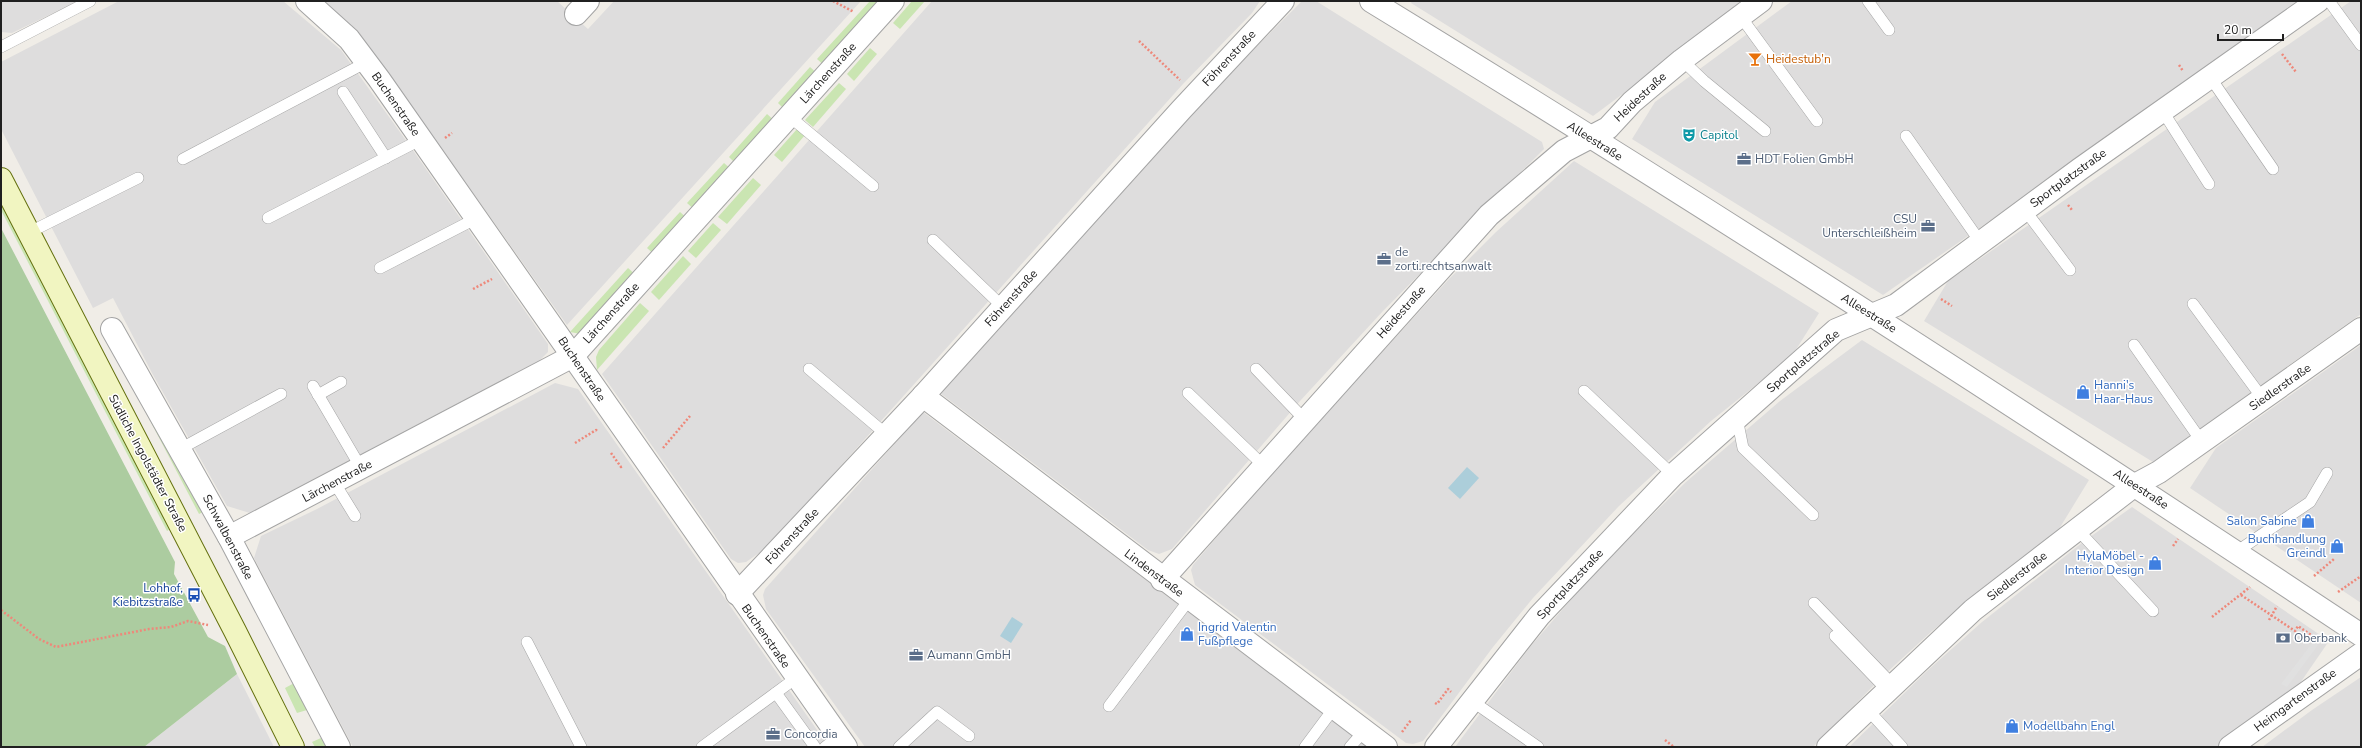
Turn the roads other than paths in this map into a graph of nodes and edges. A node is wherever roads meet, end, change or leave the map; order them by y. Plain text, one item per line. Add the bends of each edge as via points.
1 (90, 1) edge
2 (307, 1) edge
3 (893, 1) edge
4 (1283, 1) edge
5 (1761, 1) edge
6 (1868, 1) edge
7 (2318, 1) edge
8 (2329, 1) edge
9 (1380, 3) edge
10 (1741, 17) junction
11 (1889, 30) dead end
12 (2361, 45) edge
13 (1, 48) edge
14 (1682, 60) junction
15 (367, 62) junction
16 (2210, 77) junction
17 (343, 92) dead end
18 (2162, 110) junction
19 (789, 116) junction
20 (1816, 121) dead end
21 (1765, 130) dead end
22 (1906, 136) dead end
23 (1589, 137) junction
24 (422, 139) junction
25 (386, 158) junction
26 (183, 159) dead end
27 (2273, 170) dead end
28 (138, 178) dead end
29 (1, 179) edge
30 (2209, 184) dead end
31 (873, 186) dead end
32 (2025, 210) junction
33 (268, 218) dead end
34 (476, 218) junction
35 (28, 233) junction
36 (933, 240) dead end
37 (1981, 243) junction
38 (380, 268) dead end
39 (2070, 270) dead end
40 (2193, 304) dead end
41 (1003, 307) junction
42 (1873, 315) junction
43 (112, 329) dead end
44 (2361, 330) edge
45 (2134, 344) dead end
46 (572, 356) junction
47 (1256, 368) dead end
48 (810, 369) dead end
49 (341, 382) dead end
50 (1584, 392) dead end
51 (1188, 393) dead end
52 (281, 394) dead end
53 (923, 396) junction
54 (2263, 399) junction
55 (1737, 418) junction
56 (1305, 420) junction
57 (887, 435) junction
58 (2202, 442) junction
59 (180, 450) junction
60 (1264, 466) junction
61 (361, 468) junction
62 (2327, 473) dead end
63 (1673, 475) junction
64 (334, 482) junction
65 (2135, 485) junction
66 (1813, 515) dead end
67 (355, 516) dead end
68 (2077, 529) junction
69 (229, 537) junction
70 (2236, 552) junction
71 (1162, 580) junction
72 (738, 594) junction
73 (1189, 600) junction
74 (1814, 603) dead end
75 (2153, 611) dead end
76 (1816, 616) dead end
77 (2361, 635) edge
78 (527, 642) dead end
79 (2361, 654) edge
80 (796, 678) junction
81 (1890, 688) junction
82 (776, 693) junction
83 (1472, 701) junction
84 (1109, 706) dead end
85 (1334, 708) junction
86 (1867, 709) junction
87 (969, 736) dead end
88 (1357, 739) edge
89 (836, 744) edge
90 (293, 747) edge
91 (339, 747) edge
92 (581, 747) edge
93 (702, 747) edge
94 (815, 747) edge
95 (899, 747) edge
96 (1305, 747) edge
97 (1386, 747) edge
98 (1436, 747) edge
99 (1538, 747) edge
100 (1828, 747) edge
101 (1902, 747) edge
102 (2230, 747) edge

1 - 13 lane
2 - 15 street, Buchenstraße via 349,39
3 - 19 street, Lärchenstraße
4 - 41 street, Föhrenstraße
5 - 10 street, Heidestraße
6 - 11 lane
7 - 16 street, Sportplatzstraße
8 - 12 lane
9 - 23 street, Alleestraße
10 - 14 street, Heidestraße
10 - 20 lane
14 - 21 lane
14 - 23 street, Heidestraße via 1632,102 1608,128
15 - 24 street, Buchenstraße
15 - 26 lane
16 - 18 street, Sportplatzstraße
16 - 27 lane
17 - 25 lane
18 - 30 lane
18 - 32 street, Sportplatzstraße
19 - 31 lane
19 - 46 street, Lärchenstraße
22 - 37 lane
23 - 42 street, Alleestraße
23 - 56 street, Heidestraße via 1564,151 1488,215
24 - 25 lane
24 - 34 street, Buchenstraße
25 - 33 lane
28 - 35 lane
29 - 35 street, Südliche Ingolstädter Straße
32 - 37 street, Sportplatzstraße
32 - 39 lane
34 - 38 lane
34 - 46 street, Buchenstraße
35 - 90 street, Südliche Ingolstädter Straße
36 - 41 lane
37 - 42 street, Sportplatzstraße via 1896,305
40 - 54 lane
41 - 53 street, Föhrenstraße
42 - 55 street, Sportplatzstraße via 1836,330
42 - 65 street, Alleestraße
43 - 59 street, Schwalbenstraße
44 - 54 street, Siedlerstraße
45 - 58 lane
46 - 61 street, Lärchenstraße
46 - 72 street, Buchenstraße
47 - 56 lane
48 - 57 lane
49 - 61 lane via 316,391
50 - 63 lane
51 - 60 lane
52 - 59 lane
53 - 57 street, Föhrenstraße
53 - 71 street, Lindenstraße
54 - 58 street, Siedlerstraße
55 - 63 street, Sportplatzstraße
55 - 66 lane via 1743,448
56 - 60 street, Heidestraße
57 - 72 street, Föhrenstraße
58 - 65 street, Siedlerstraße via 2160,472
59 - 69 street, Schwalbenstraße
60 - 71 street, Heidestraße
61 - 64 street, Lärchenstraße
62 - 70 lane via 2310,502
63 - 83 street, Sportplatzstraße via 1539,616
64 - 67 lane
64 - 69 street, Lärchenstraße
65 - 68 street, Siedlerstraße
65 - 70 street, Alleestraße
68 - 75 lane
68 - 81 street, Siedlerstraße via 1973,610
69 - 91 street, Schwalbenstraße
70 - 77 street, Alleestraße
71 - 73 street, Lindenstraße
72 - 80 street, Buchenstraße
73 - 84 lane
73 - 85 street, Lindenstraße
74 - 81 lane
76 - 81 lane
78 - 92 lane
79 - 102 street, Heimgartenstraße
80 - 82 lane
80 - 89 street, Buchenstraße
81 - 86 street, Siedlerstraße
82 - 93 lane
82 - 94 lane
83 - 98 street, Sportplatzstraße
83 - 99 lane
85 - 88 street, Lindenstraße
85 - 96 lane
86 - 100 street, Siedlerstraße
86 - 101 lane
87 - 95 lane via 937,712
88 - 97 street, Lindenstraße

